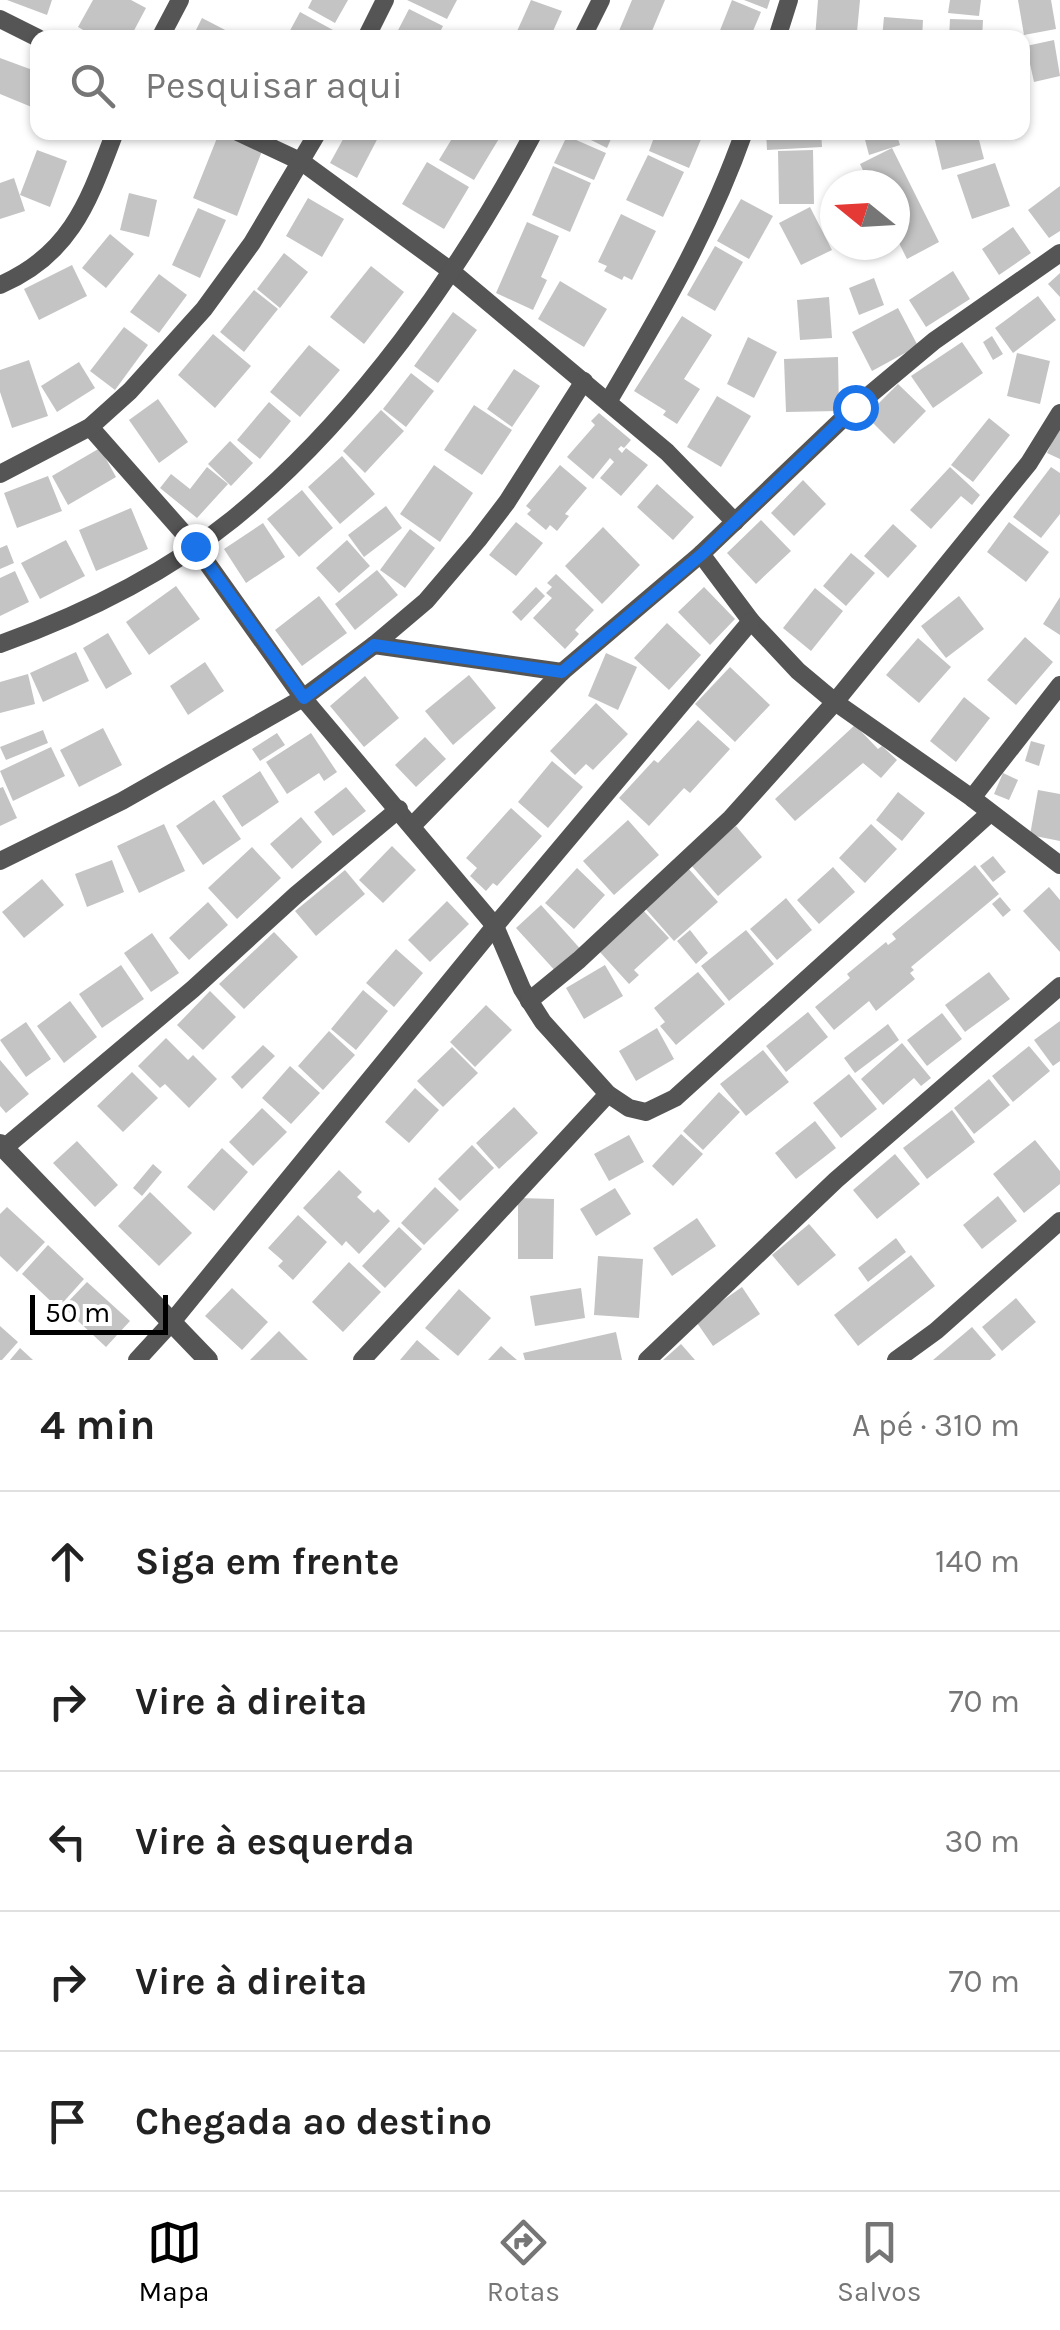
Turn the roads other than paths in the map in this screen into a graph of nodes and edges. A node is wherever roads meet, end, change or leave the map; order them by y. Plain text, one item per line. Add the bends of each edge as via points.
1 (180, 0) edge
2 (385, 0) edge
3 (601, 0) edge
4 (789, 0) edge
5 (0, 19) edge
6 (164, 30) edge
7 (370, 30) edge
8 (586, 30) edge
9 (780, 30) edge
10 (30, 34) edge
11 (112, 140) edge
12 (255, 140) edge
13 (314, 140) edge
14 (529, 140) edge
15 (741, 140) edge
16 (302, 162) junction
17 (1060, 253) edge
18 (451, 271) junction
19 (0, 285) edge
20 (584, 381) junction
21 (608, 402) junction
22 (1060, 414) edge
23 (90, 427) junction
24 (0, 474) edge
25 (734, 522) junction
26 (195, 546) junction
27 (702, 554) junction
28 (751, 622) junction
29 (0, 644) edge
30 (374, 645) junction
31 (562, 672) junction
32 (1060, 686) edge
33 (304, 698) junction
34 (835, 702) junction
35 (972, 798) junction
36 (399, 809) junction
37 (990, 813) junction
38 (412, 826) junction
39 (0, 861) edge
40 (1060, 865) edge
41 (495, 926) junction
42 (1060, 986) edge
43 (528, 1001) junction
44 (608, 1094) junction
45 (2, 1146) edge
46 (1060, 1221) edge
47 (171, 1324) junction
48 (137, 1360) edge
49 (208, 1360) edge
50 (362, 1360) edge
51 (646, 1360) edge
52 (896, 1360) edge

1 - 6 street
2 - 7 street
3 - 8 street
4 - 9 street
5 - 10 street
11 - 19 street via 74,227 49,254
12 - 16 street
13 - 16 street
14 - 18 street
15 - 21 street via 705,231
16 - 18 street
16 - 23 street via 204,309
17 - 25 street via 934,341
18 - 20 street
18 - 26 street via 310,450
20 - 21 street
20 - 30 street via 478,540 426,601
21 - 25 street
22 - 34 street via 1030,463
23 - 24 street
23 - 26 street
25 - 27 street
26 - 29 street via 98,603
26 - 33 street
27 - 28 street
27 - 31 street
28 - 34 street
28 - 41 street
30 - 31 street
30 - 33 street
31 - 38 street
32 - 35 street
33 - 36 street
33 - 39 street
34 - 35 street
34 - 43 street via 719,829
35 - 37 street
36 - 38 street
36 - 45 street
37 - 40 street
37 - 44 street via 675,1098 646,1112
38 - 41 street
41 - 43 street
41 - 47 street
42 - 51 street via 836,1180
43 - 44 street
44 - 50 street
45 - 47 street
46 - 52 street
47 - 48 street
47 - 49 street

